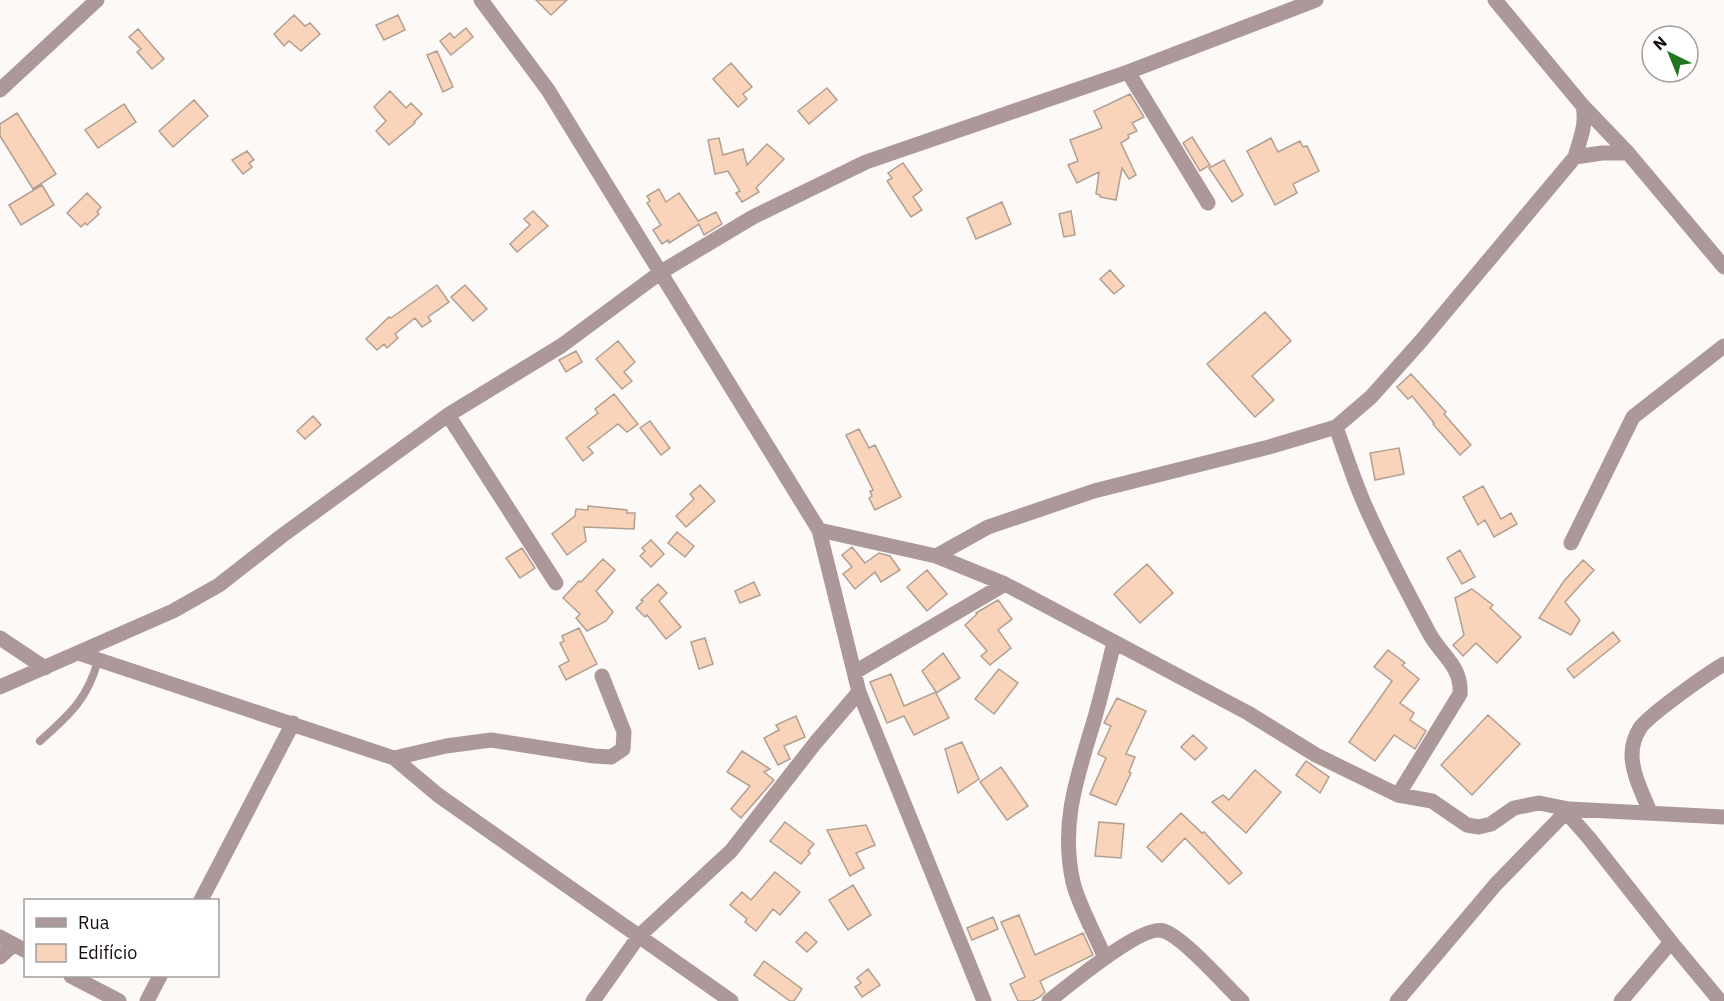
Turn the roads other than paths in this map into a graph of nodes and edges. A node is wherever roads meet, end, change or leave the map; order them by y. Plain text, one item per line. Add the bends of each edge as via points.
1 (96, 0) edge
2 (481, 0) edge
3 (1316, 0) edge
4 (1495, 0) edge
5 (1128, 72) junction
6 (0, 90) edge
7 (1583, 106) junction
8 (1628, 153) junction
9 (1575, 157) junction
10 (1208, 203) dead end
11 (1724, 267) edge
12 (661, 272) junction
13 (1724, 346) edge
14 (448, 415) junction
15 (1336, 428) junction
16 (819, 530) junction
17 (1571, 543) dead end
18 (936, 556) junction
19 (556, 583) dead end
20 (1005, 584) junction
21 (0, 638) edge
22 (109, 638) junction
23 (1114, 643) junction
24 (78, 653) junction
25 (105, 662) junction
26 (1724, 664) edge
27 (45, 668) junction
28 (855, 672) junction
29 (602, 676) dead end
30 (0, 687) edge
31 (859, 692) junction
32 (293, 723) junction
33 (40, 741) dead end
34 (394, 758) junction
35 (1398, 795) junction
36 (1568, 811) junction
37 (1650, 812) junction
38 (1724, 817) edge
39 (202, 899) edge
40 (639, 936) junction
41 (1671, 942) junction
42 (13, 944) edge
43 (0, 957) edge
44 (1105, 958) junction
45 (75, 977) edge
46 (159, 977) edge
47 (119, 1001) edge
48 (147, 1001) edge
49 (593, 1001) edge
50 (731, 1001) edge
51 (984, 1001) edge
52 (1049, 1001) edge
53 (1242, 1001) edge
54 (1397, 1001) edge
55 (1621, 1001) edge
56 (1720, 1001) edge

1 - 6 street
2 - 12 street via 548,90
3 - 5 street
4 - 7 street
5 - 10 street
5 - 12 street via 866,162 753,217
7 - 8 street
7 - 9 street via 1584,126
8 - 9 street
8 - 11 street
9 - 15 street via 1421,341 1371,397
12 - 14 street via 561,346
12 - 16 street
13 - 17 street via 1633,417
14 - 19 street
14 - 22 street via 219,585
15 - 18 street via 1094,491 988,527
15 - 35 street via 1361,497 1397,571 1431,637 1461,683 1460,694
16 - 18 street
16 - 28 street
18 - 20 street
20 - 23 street
20 - 28 street
21 - 27 street
22 - 24 street
22 - 25 street
23 - 35 street via 1248,713 1316,755
23 - 44 street via 1073,792 1068,830 1073,884
24 - 25 street
24 - 27 street
25 - 32 street
25 - 33 lane via 73,712
26 - 37 street via 1640,728 1633,742 1632,757
27 - 30 street
28 - 31 street
29 - 34 street via 624,732 623,749 611,757 491,741
31 - 40 street via 731,851
31 - 51 street
32 - 34 street
32 - 39 street
34 - 40 street via 438,795
35 - 36 street via 1432,801 1455,819 1479,827 1527,804 1539,803
36 - 37 street
36 - 41 street
36 - 54 street via 1496,884
37 - 38 street
40 - 49 street
40 - 50 street
41 - 55 street
41 - 56 street
42 - 43 street
44 - 52 street
44 - 53 street via 1148,931 1162,929 1176,937
45 - 47 street
46 - 48 street

